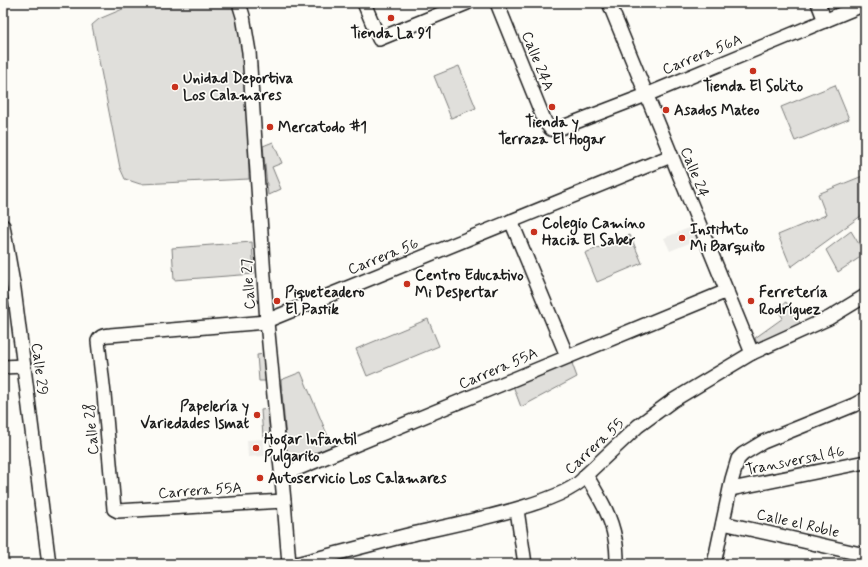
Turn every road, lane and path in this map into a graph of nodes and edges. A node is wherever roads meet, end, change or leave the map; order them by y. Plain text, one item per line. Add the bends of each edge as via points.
1 (239, 3) edge
2 (364, 3) edge
3 (467, 3) edge
4 (497, 3) edge
5 (609, 3) edge
6 (818, 3) edge
7 (865, 4) edge
8 (825, 21) junction
9 (646, 95) junction
10 (551, 129) joint
11 (671, 156) junction
12 (511, 221) junction
13 (3, 226) edge
14 (727, 291) junction
15 (865, 296) edge
16 (267, 322) junction
17 (98, 341) joint
18 (752, 352) junction
19 (567, 356) junction
20 (24, 366) junction
21 (3, 367) edge
22 (865, 398) edge
23 (865, 462) edge
24 (282, 475) junction
25 (586, 475) junction
26 (730, 489) junction
27 (284, 501) junction
28 (517, 510) junction
29 (118, 511) joint
30 (723, 523) junction
31 (865, 554) edge
32 (49, 564) edge
33 (289, 564) edge
34 (296, 564) edge
35 (525, 564) edge
36 (618, 564) edge
37 (714, 564) edge

1 - 16 street, Calle 27 via 244,16 249,52
2 - 3 street via 379,39
4 - 10 street, Calle 24A via 545,122
5 - 9 street, Calle 24
6 - 8 street
7 - 8 street, Carrera 56A
8 - 9 street, Carrera 56A
9 - 10 street, Carrera 56A via 555,130
9 - 11 street, Calle 24
11 - 12 street, Carrera 56
11 - 14 street, Calle 24
12 - 16 street, Carrera 56
12 - 19 street
13 - 20 street, Calle 29
14 - 18 street, Calle 24
14 - 19 street, Carrera 55A
15 - 18 street, Carrera 55 via 829,318
16 - 17 street, Carrera 56 via 105,335
16 - 24 street, Calle 27
17 - 29 street, Calle 28 via 112,507
18 - 25 street, Carrera 55 via 655,413
19 - 24 street, Carrera 55A
20 - 21 street
20 - 32 street, Calle 29
22 - 26 street via 748,450 738,460
23 - 26 street, Transversal 46
24 - 27 street, Calle 27
25 - 28 street, Carrera 55 via 578,485
25 - 36 street via 610,520
26 - 30 street
27 - 29 street, Carrera 55A
27 - 33 street, Calle 27
28 - 34 street, Carrera 55
28 - 35 street
30 - 31 street, Calle el Roble
30 - 37 street

